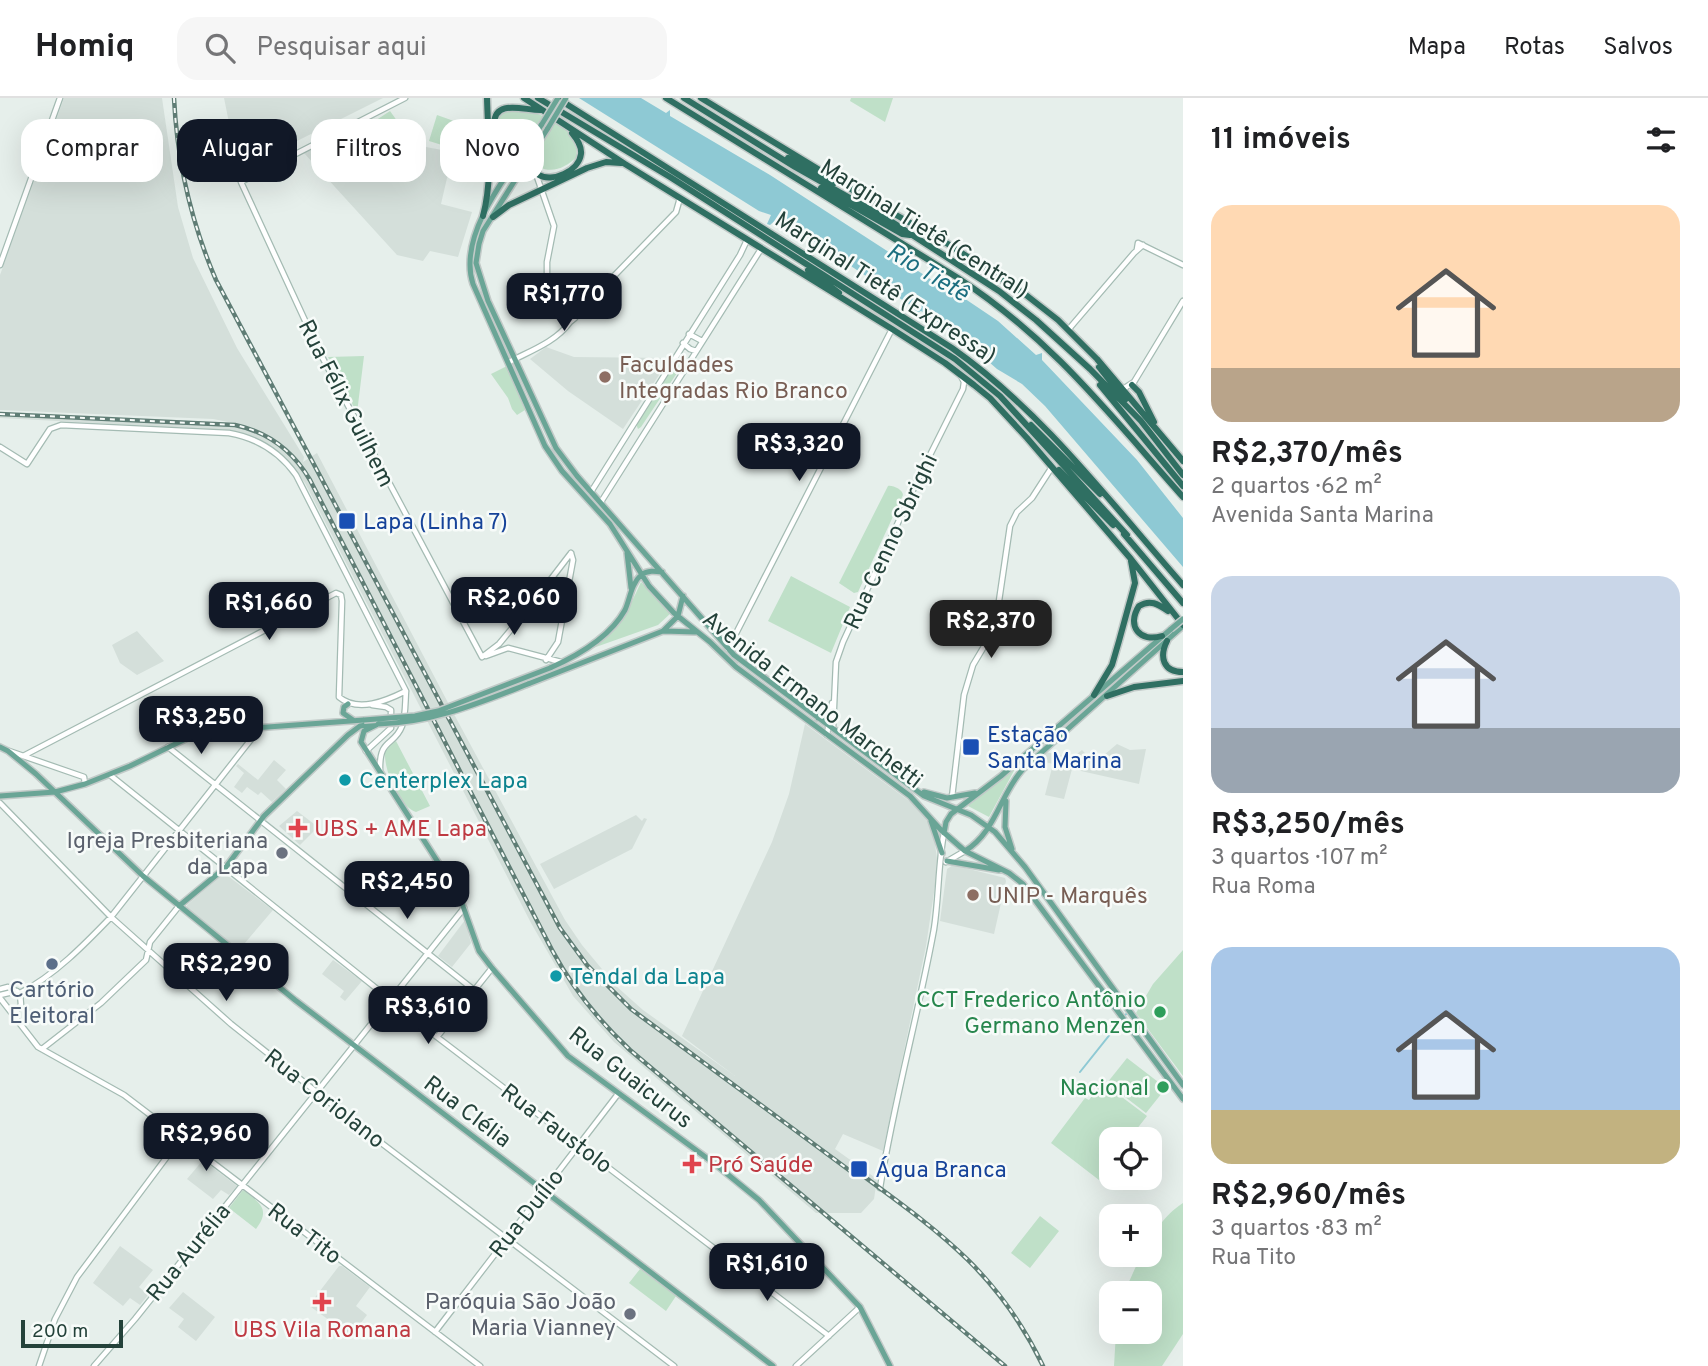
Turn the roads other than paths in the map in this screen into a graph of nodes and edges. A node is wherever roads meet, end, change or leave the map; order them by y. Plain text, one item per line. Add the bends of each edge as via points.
1 (60, 98) edge
2 (405, 98) edge
3 (487, 98) edge
4 (524, 98) edge
5 (538, 98) edge
6 (557, 98) edge
7 (566, 98) edge
8 (666, 98) edge
9 (684, 98) edge
10 (701, 98) edge
11 (542, 110) junction
12 (496, 119) edge
13 (544, 119) edge
14 (569, 128) junction
15 (544, 134) edge
16 (748, 137) junction
17 (625, 164) junction
18 (544, 178) edge
19 (798, 178) junction
20 (504, 182) edge
21 (514, 182) edge
22 (539, 182) edge
23 (541, 190) junction
24 (680, 197) junction
25 (864, 197) junction
26 (483, 216) junction
27 (492, 217) junction
28 (912, 235) junction
29 (747, 240) junction
30 (761, 249) junction
31 (791, 255) junction
32 (738, 259) junction
33 (747, 261) junction
34 (0, 265) edge
35 (1183, 265) edge
36 (1183, 301) edge
37 (855, 306) junction
38 (569, 315) junction
39 (892, 329) junction
40 (1068, 330) junction
41 (689, 334) junction
42 (558, 335) junction
43 (702, 341) junction
44 (683, 343) junction
45 (1068, 348) junction
46 (695, 351) junction
47 (1088, 352) junction
48 (515, 359) junction
49 (509, 362) junction
50 (960, 375) junction
51 (1132, 385) junction
52 (974, 386) junction
53 (963, 389) junction
54 (1123, 389) junction
55 (1011, 408) junction
56 (1141, 421) junction
57 (1158, 430) junction
58 (0, 447) edge
59 (373, 451) junction
60 (365, 453) dead end
61 (1183, 461) edge
62 (1052, 467) junction
63 (1183, 475) edge
64 (1183, 486) edge
65 (591, 492) junction
66 (1183, 495) edge
67 (1109, 500) junction
68 (601, 502) junction
69 (1126, 535) junction
70 (626, 546) junction
71 (1131, 559) junction
72 (662, 572) junction
73 (642, 575) junction
74 (1183, 585) edge
75 (632, 591) junction
76 (683, 596) junction
77 (1183, 603) edge
78 (678, 616) junction
79 (1175, 616) junction
80 (1183, 619) edge
81 (1183, 626) edge
82 (663, 631) junction
83 (1173, 631) junction
84 (699, 632) junction
85 (1165, 639) junction
86 (728, 649) junction
87 (482, 657) junction
88 (546, 660) junction
89 (562, 662) junction
90 (1183, 672) edge
91 (1183, 681) edge
92 (407, 691) junction
93 (1094, 695) junction
94 (1107, 696) junction
95 (833, 699) junction
96 (348, 704) junction
97 (367, 705) junction
98 (829, 712) junction
99 (818, 718) junction
100 (360, 726) junction
101 (830, 726) junction
102 (261, 727) junction
103 (827, 735) junction
104 (0, 747) edge
105 (168, 747) junction
106 (8, 751) junction
107 (366, 751) junction
108 (24, 755) junction
109 (124, 769) junction
110 (380, 772) junction
111 (110, 775) junction
112 (38, 776) junction
113 (85, 784) junction
114 (124, 785) junction
115 (217, 785) junction
116 (912, 786) junction
117 (988, 787) junction
118 (72, 788) junction
119 (55, 792) junction
120 (36, 793) junction
121 (0, 796) edge
122 (1005, 797) junction
123 (952, 798) junction
124 (0, 803) edge
125 (67, 804) junction
126 (957, 809) junction
127 (926, 812) junction
128 (261, 820) junction
129 (989, 827) junction
130 (180, 831) junction
131 (944, 833) junction
132 (965, 851) junction
133 (942, 853) junction
134 (1014, 855) junction
135 (947, 861) junction
136 (226, 867) junction
137 (1002, 870) junction
138 (941, 872) junction
139 (143, 876) junction
140 (179, 906) junction
141 (464, 908) junction
142 (111, 917) junction
143 (149, 952) junction
144 (428, 954) junction
145 (492, 968) junction
146 (0, 989) edge
147 (474, 990) junction
148 (19, 992) junction
149 (0, 997) edge
150 (391, 1000) junction
151 (13, 1015) junction
152 (437, 1037) junction
153 (354, 1046) junction
154 (43, 1049) junction
155 (1183, 1085) edge
156 (317, 1093) junction
157 (618, 1094) junction
158 (1175, 1101) dead end
159 (1183, 1101) edge
160 (181, 1138) junction
161 (579, 1144) junction
162 (242, 1185) junction
163 (880, 1188) dead end
164 (544, 1191) junction
165 (506, 1238) junction
166 (860, 1307) junction
167 (435, 1332) junction
168 (829, 1336) junction
169 (889, 1364) edge
170 (40, 1366) edge
171 (94, 1366) edge
172 (480, 1366) edge
173 (674, 1366) edge
174 (773, 1366) edge
175 (796, 1366) edge

1 - 34 street
2 - 59 street, Rua Félix Guilhem via 241,182 320,353
3 - 26 highway
4 - 11 highway
5 - 31 highway
6 - 13 main road, Avenida Ermano Marchetti, bridge
6 - 67 highway, Marginal Tietê (Expressa) via 966,358 1043,425
7 - 15 main road, Avenida Ermano Marchetti, bridge
8 - 19 highway, Marginal Tietê (Expressa)
9 - 16 highway, Marginal Tietê (Central)
10 - 25 highway
11 - 12 highway via 508,104 501,107
11 - 14 highway
14 - 17 highway
14 - 18 highway via 581,151 579,160 575,166
16 - 25 highway
16 - 28 highway, Marginal Tietê (Central)
17 - 23 highway via 600,163
17 - 24 highway
19 - 28 highway via 902,234
19 - 66 highway, Marginal Tietê (Expressa) via 1002,307 1058,356
20 - 26 main road, Avenida Ermano Marchetti
21 - 27 main road, Avenida Ermano Marchetti
22 - 23 street
23 - 27 highway
23 - 38 street via 554,226 547,282
24 - 29 highway
24 - 38 street via 676,212 582,309
25 - 40 highway via 991,271
26 - 49 main road, Avenida Ermano Marchetti via 473,238 469,268
27 - 48 main road, Avenida Ermano Marchetti via 481,237 476,263
28 - 45 highway, Marginal Tietê (Central) via 999,291
29 - 30 highway
29 - 32 street
30 - 33 street
30 - 37 highway
31 - 37 highway
31 - 55 highway via 946,352
32 - 33 street
32 - 41 street
33 - 43 street
35 - 40 street via 1141,244
36 - 51 street
37 - 39 highway
38 - 42 street
38 - 42 street via 575,318
39 - 50 highway
39 - 86 street
40 - 47 highway
41 - 43 street
41 - 44 street
42 - 48 street
43 - 46 street
44 - 46 street
44 - 65 street
45 - 56 highway, Marginal Tietê (Central)
45 - 64 highway
46 - 68 street
47 - 54 highway
47 - 56 highway
48 - 49 street
48 - 65 main road, Avenida Ermano Marchetti via 556,448
49 - 70 main road, Avenida Ermano Marchetti via 545,446
50 - 52 highway
50 - 53 street
51 - 54 street
51 - 57 highway
52 - 53 street
52 - 62 highway via 1010,418
53 - 95 street, Rua Cenno Sbrighi via 849,626 836,662
54 - 57 highway
55 - 67 highway
55 - 69 highway
56 - 63 highway, Marginal Tietê (Central)
57 - 61 highway
58 - 92 street via 27,464 56,425 222,433 271,449 296,475
59 - 60 street
59 - 87 street, Rua Félix Guilhem
62 - 69 highway
62 - 71 highway
62 - 123 street via 1012,519 995,628 973,665 964,695
65 - 68 main road, Avenida Ermano Marchetti
67 - 74 highway, Marginal Tietê (Expressa)
68 - 72 main road, Avenida Ermano Marchetti
69 - 77 highway
70 - 73 main road, Avenida Ermano Marchetti
70 - 75 main road
71 - 79 highway
71 - 93 highway via 1132,594 1112,665
72 - 73 main road
72 - 76 main road, Avenida Ermano Marchetti
73 - 75 main road
73 - 78 main road, Avenida Ermano Marchetti
75 - 89 main road via 611,629
76 - 78 main road
76 - 86 main road, Avenida Ermano Marchetti
78 - 82 main road
78 - 84 main road, Avenida Ermano Marchetti
79 - 81 highway
79 - 85 highway via 1153,602 1136,610 1133,623 1137,632
80 - 83 main road, bridge
81 - 83 main road
82 - 84 main road
82 - 100 main road, bridge via 454,712
83 - 85 main road
84 - 103 main road, Avenida Ermano Marchetti via 736,667
85 - 90 highway via 1164,663 1171,671
85 - 93 main road
85 - 94 main road
86 - 99 main road, Avenida Ermano Marchetti
87 - 88 street via 508,649
87 - 88 street via 499,644 571,553 558,638
88 - 89 street
89 - 100 main road, bridge via 438,711 364,720
91 - 94 highway via 1134,687
92 - 97 street
92 - 110 street via 401,728 383,748
93 - 117 main road
94 - 122 main road via 1023,769
95 - 98 street, Rua Cenno Sbrighi
95 - 101 street, Rua Cenno Sbrighi
96 - 97 street
96 - 100 main road via 343,714
96 - 108 street via 339,697 342,601 336,593
97 - 107 street via 387,707 393,713 391,728
98 - 99 main road
98 - 101 street, Rua Cenno Sbrighi
99 - 101 main road, Avenida Ermano Marchetti
100 - 102 main road via 336,722
100 - 107 main road, Rua Guaicurus
100 - 128 main road
101 - 103 street, Rua Cenno Sbrighi
101 - 116 main road, Avenida Ermano Marchetti
102 - 105 main road via 200,732
102 - 115 street
103 - 127 main road, Avenida Ermano Marchetti
104 - 106 main road, Rua Clélia
105 - 109 main road
105 - 115 street
106 - 108 street
106 - 112 main road, Rua Clélia
107 - 110 main road, Rua Guaicurus
108 - 113 street via 84,777
109 - 111 main road
109 - 114 street
110 - 141 main road, Rua Guaicurus
111 - 113 main road
111 - 114 street, Rua Faustolo
112 - 119 main road, Rua Clélia
112 - 120 main road
113 - 118 main road
114 - 130 street, Rua Faustolo
115 - 128 street
115 - 130 street
116 - 123 main road
116 - 126 main road, Avenida Ermano Marchetti via 935,802
117 - 123 main road
117 - 126 main road
118 - 119 main road
118 - 125 main road
119 - 120 main road
119 - 125 main road, Rua Clélia
120 - 121 main road
122 - 129 main road
122 - 134 main road via 1004,827
124 - 142 street, Rua Coriolano
125 - 139 main road, Rua Clélia
126 - 129 main road, Avenida Ermano Marchetti
126 - 131 main road via 948,817
127 - 131 main road, Avenida Ermano Marchetti
127 - 133 main road
128 - 136 main road
128 - 144 street
129 - 132 main road
129 - 134 main road, Avenida Ermano Marchetti
130 - 136 street, Rua Faustolo
130 - 139 street
131 - 132 main road, Avenida Ermano Marchetti
131 - 133 street
132 - 135 street
132 - 137 main road, Avenida Ermano Marchetti
133 - 138 street
134 - 155 main road
135 - 137 main road
135 - 138 street
136 - 140 main road
136 - 150 street, Rua Faustolo
137 - 159 main road, Avenida Ermano Marchetti via 1032,894
138 - 163 street
139 - 140 main road, Rua Clélia
139 - 142 street
140 - 143 street via 150,942
140 - 153 main road, Rua Clélia
141 - 144 street, Rua Aurélia
141 - 145 main road, Rua Guaicurus via 479,951
142 - 143 street, Rua Coriolano
142 - 148 street via 43,979
143 - 154 street via 100,1003
143 - 156 street, Rua Coriolano
144 - 147 street
144 - 150 street, Rua Aurélia
145 - 147 street
145 - 157 main road, Rua Guaicurus via 568,1056
146 - 148 street
147 - 152 street
148 - 149 street
148 - 151 street via 21,1005
149 - 151 street, Rua Tito
150 - 152 street, Rua Faustolo
150 - 153 street, Rua Aurélia
151 - 154 street, Rua Tito
152 - 161 street, Rua Faustolo
153 - 156 street, Rua Aurélia
153 - 164 main road, Rua Clélia
154 - 160 street, Rua Tito via 124,1096
156 - 162 street, Rua Aurélia
156 - 165 street, Rua Coriolano
157 - 161 street, Rua Duílio
157 - 166 main road, Rua Guaicurus via 747,1189
158 - 159 main road
160 - 162 street, Rua Tito
160 - 170 street via 77,1277 45,1343
161 - 164 street, Rua Duílio
161 - 168 street, Rua Faustolo
162 - 167 street, Rua Tito
162 - 171 street, Rua Aurélia
164 - 165 street, Rua Duílio
164 - 174 main road, Rua Clélia
165 - 167 street, Rua Duílio
165 - 173 street, Rua Coriolano
166 - 168 street
166 - 169 main road, Rua Guaicurus
167 - 172 street, Rua Tito
168 - 175 street

